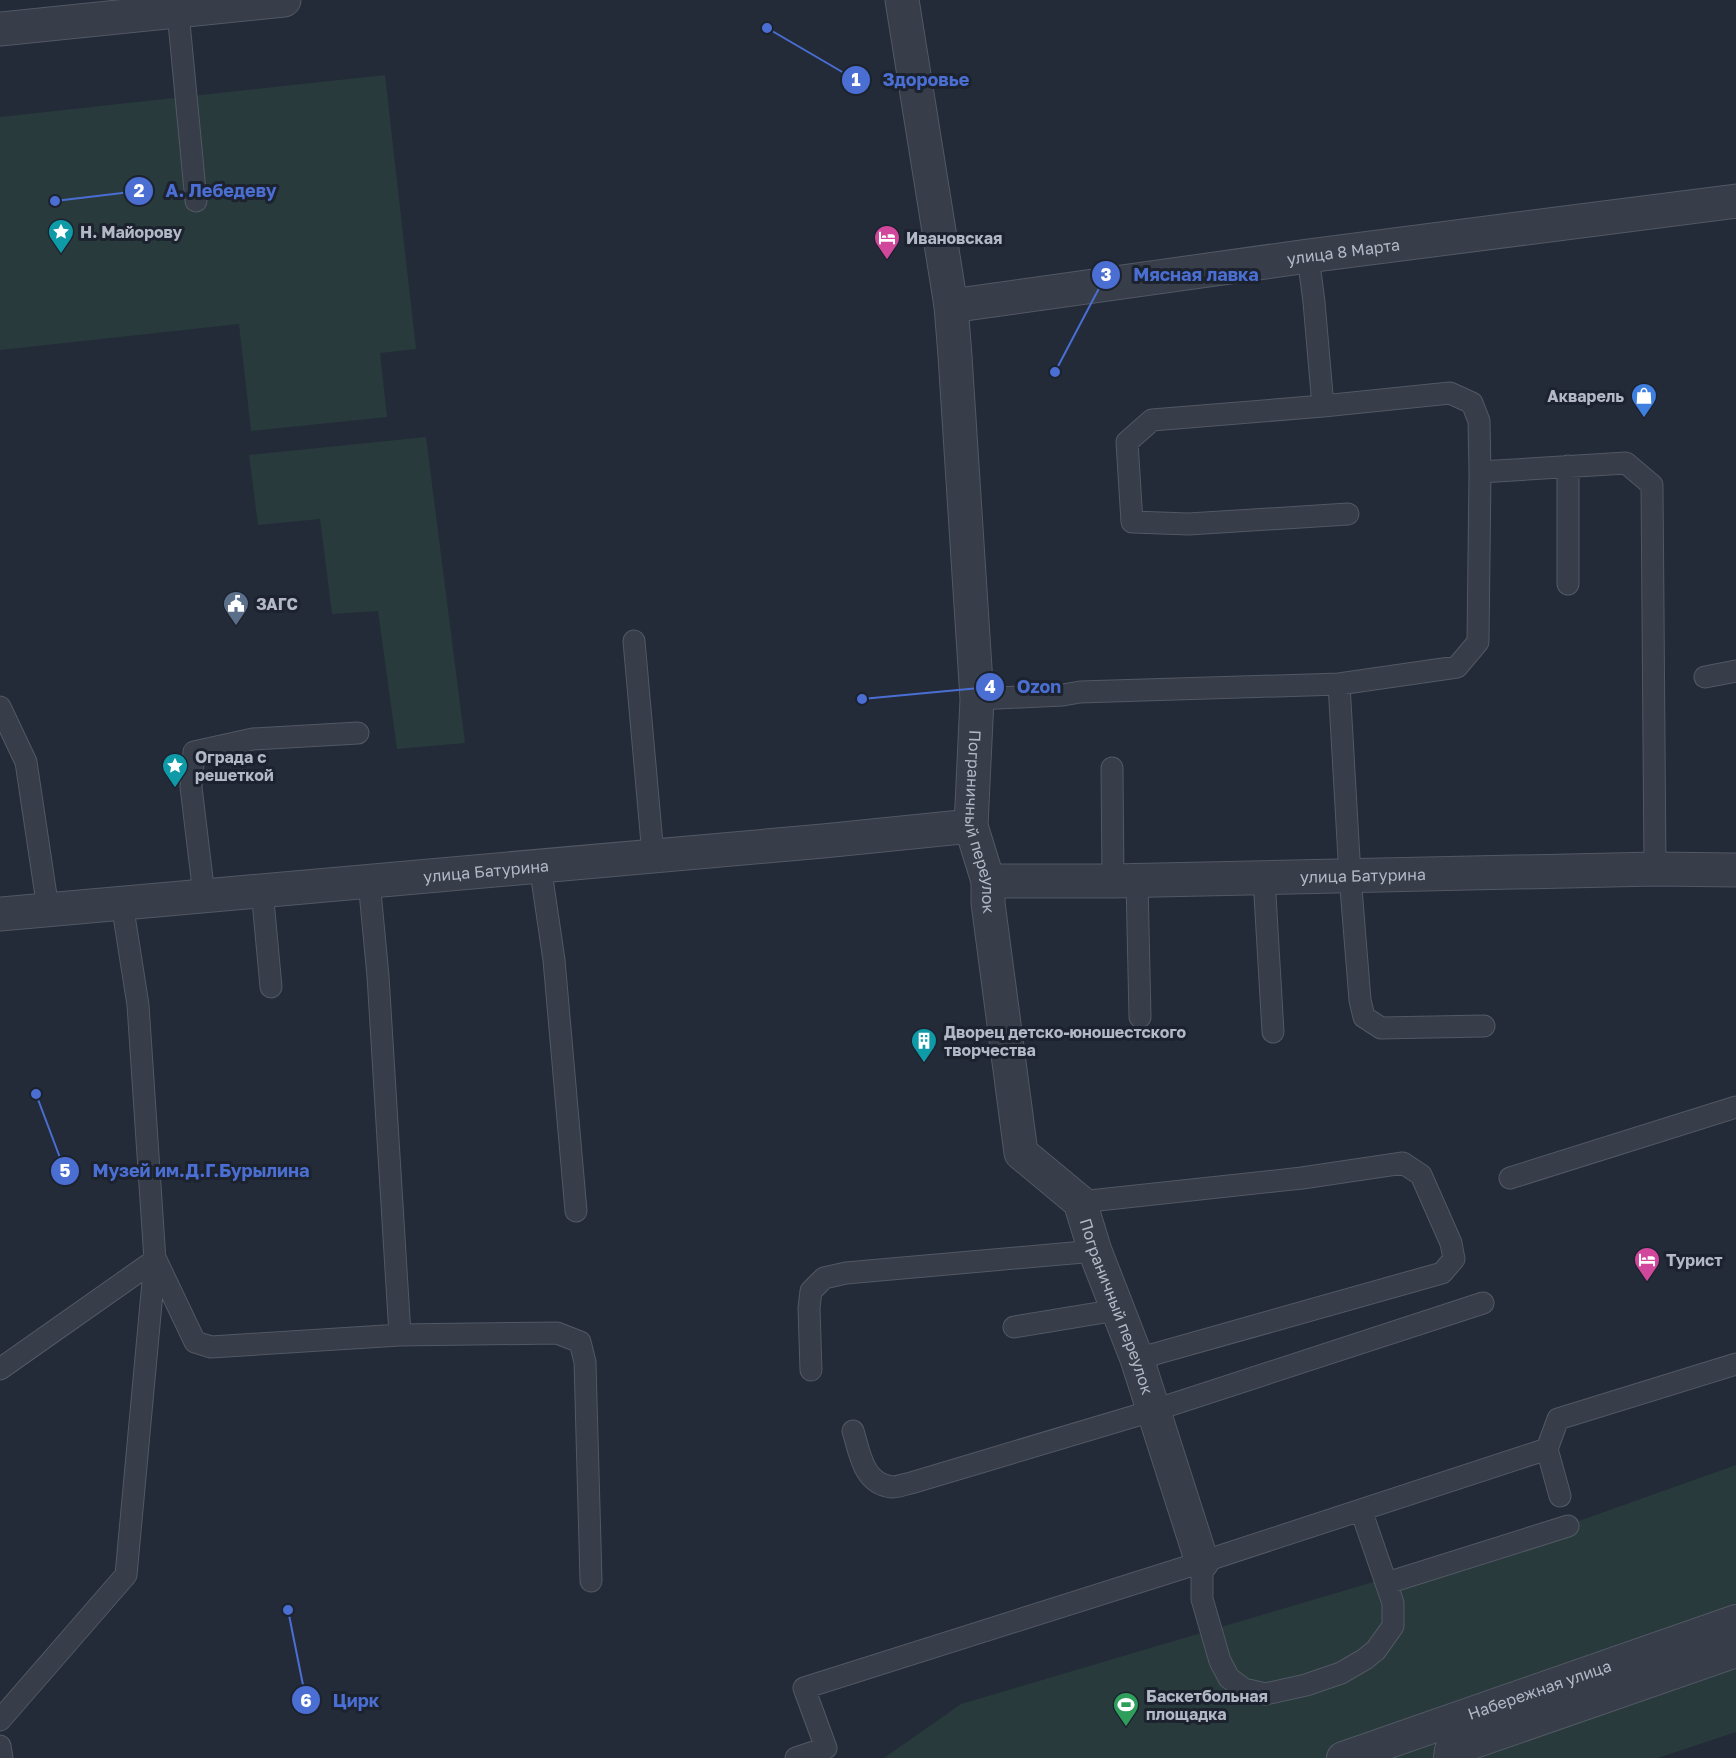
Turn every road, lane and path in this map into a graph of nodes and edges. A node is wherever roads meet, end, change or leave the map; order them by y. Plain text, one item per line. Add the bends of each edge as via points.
1 (284, 0) edge
2 (902, 0) edge
3 (178, 12) junction
4 (0, 29) edge
5 (196, 201) dead end
6 (1736, 201) edge
7 (1308, 256) junction
8 (951, 306) junction
9 (1323, 406) junction
10 (1568, 466) junction
11 (1480, 472) junction
12 (1348, 514) dead end
13 (1568, 584) dead end
14 (634, 641) dead end
15 (1736, 671) edge
16 (1705, 677) dead end
17 (1339, 684) junction
18 (977, 699) junction
19 (0, 707) edge
20 (358, 733) dead end
21 (1112, 768) dead end
22 (971, 826) junction
23 (653, 855) junction
24 (540, 865) junction
25 (1655, 869) junction
26 (1736, 870) edge
27 (1350, 876) junction
28 (1264, 878) junction
29 (369, 880) junction
30 (988, 880) junction
31 (1125, 881) junction
32 (262, 890) junction
33 (204, 895) junction
34 (122, 903) junction
35 (48, 909) junction
36 (0, 914) edge
37 (271, 987) dead end
38 (1140, 1017) dead end
39 (1484, 1026) dead end
40 (1273, 1032) dead end
41 (1736, 1107) edge
42 (1510, 1178) dead end
43 (1080, 1202) junction
44 (576, 1211) dead end
45 (1095, 1251) junction
46 (155, 1260) junction
47 (1483, 1303) dead end
48 (1117, 1310) junction
49 (1014, 1327) dead end
50 (400, 1335) junction
51 (1137, 1359) junction
52 (1736, 1364) edge
53 (0, 1369) edge
54 (811, 1370) dead end
55 (1155, 1410) junction
56 (853, 1431) dead end
57 (1547, 1449) junction
58 (1560, 1496) dead end
59 (1361, 1510) junction
60 (1568, 1526) dead end
61 (1202, 1562) junction
62 (591, 1581) dead end
63 (1387, 1583) junction
64 (1736, 1621) edge
65 (1736, 1651) edge
66 (0, 1720) edge
67 (1448, 1744) edge
68 (0, 1746) edge
69 (2, 1758) edge
70 (796, 1758) edge
71 (1343, 1758) edge

1 - 3 street
2 - 8 street, Пограничный переулок
3 - 4 street
3 - 5 lane
6 - 7 street, улица 8 Марта
7 - 8 street, улица 8 Марта
7 - 9 lane
8 - 18 street, Пограничный переулок
9 - 11 lane via 1450,393 1472,403 1479,421
9 - 12 lane via 1152,420 1127,442 1132,522 1189,524
10 - 11 lane
10 - 13 lane
10 - 25 lane via 1626,463 1653,485
11 - 17 lane via 1478,642 1457,667
14 - 23 lane
15 - 16 lane
17 - 18 lane
17 - 27 lane
18 - 22 street, Пограничный переулок
19 - 35 lane via 26,762
20 - 33 lane via 253,739 194,752 191,787
21 - 31 lane
22 - 23 street, улица Батурина
22 - 30 street, Пограничный переулок
23 - 24 street, улица Батурина
24 - 29 street, улица Батурина
24 - 44 lane via 554,960
25 - 26 street, улица Батурина
25 - 27 street, улица Батурина
27 - 28 street, улица Батурина
27 - 39 lane via 1364,1017 1381,1028
28 - 31 street, улица Батурина
28 - 40 lane
29 - 32 street, улица Батурина
29 - 50 lane
30 - 31 street, улица Батурина
30 - 43 street, Пограничный переулок via 1021,1153
31 - 38 lane
32 - 33 street, улица Батурина
32 - 37 lane
33 - 34 street, улица Батурина
34 - 35 street, улица Батурина
34 - 46 lane via 138,1005
35 - 36 street, улица Батурина
41 - 42 lane
43 - 45 street, Пограничный переулок
43 - 51 lane via 1403,1163 1421,1175 1451,1243 1454,1259 1442,1273
45 - 48 street, Пограничный переулок
45 - 54 lane via 824,1278 811,1290
46 - 50 lane via 195,1342 203,1345
46 - 53 lane
46 - 66 lane via 126,1575
47 - 55 lane
48 - 49 lane
48 - 51 street, Пограничный переулок
50 - 62 lane via 557,1334 580,1342 585,1362
51 - 55 street, Пограничный переулок
52 - 57 lane via 1558,1419
55 - 56 lane via 893,1487 879,1483 865,1471
55 - 61 street, Пограничный переулок
57 - 58 lane
57 - 59 lane
59 - 61 lane
59 - 63 lane
60 - 63 lane
61 - 63 lane via 1202,1599 1220,1661 1229,1678 1244,1689 1265,1694 1341,1673 1376,1650 1393,1626 1393,1603
61 - 70 lane via 804,1688 826,1748
64 - 67 street, Набережная улица
65 - 67 street, Набережная улица
67 - 71 street, Набережная улица
68 - 69 lane

